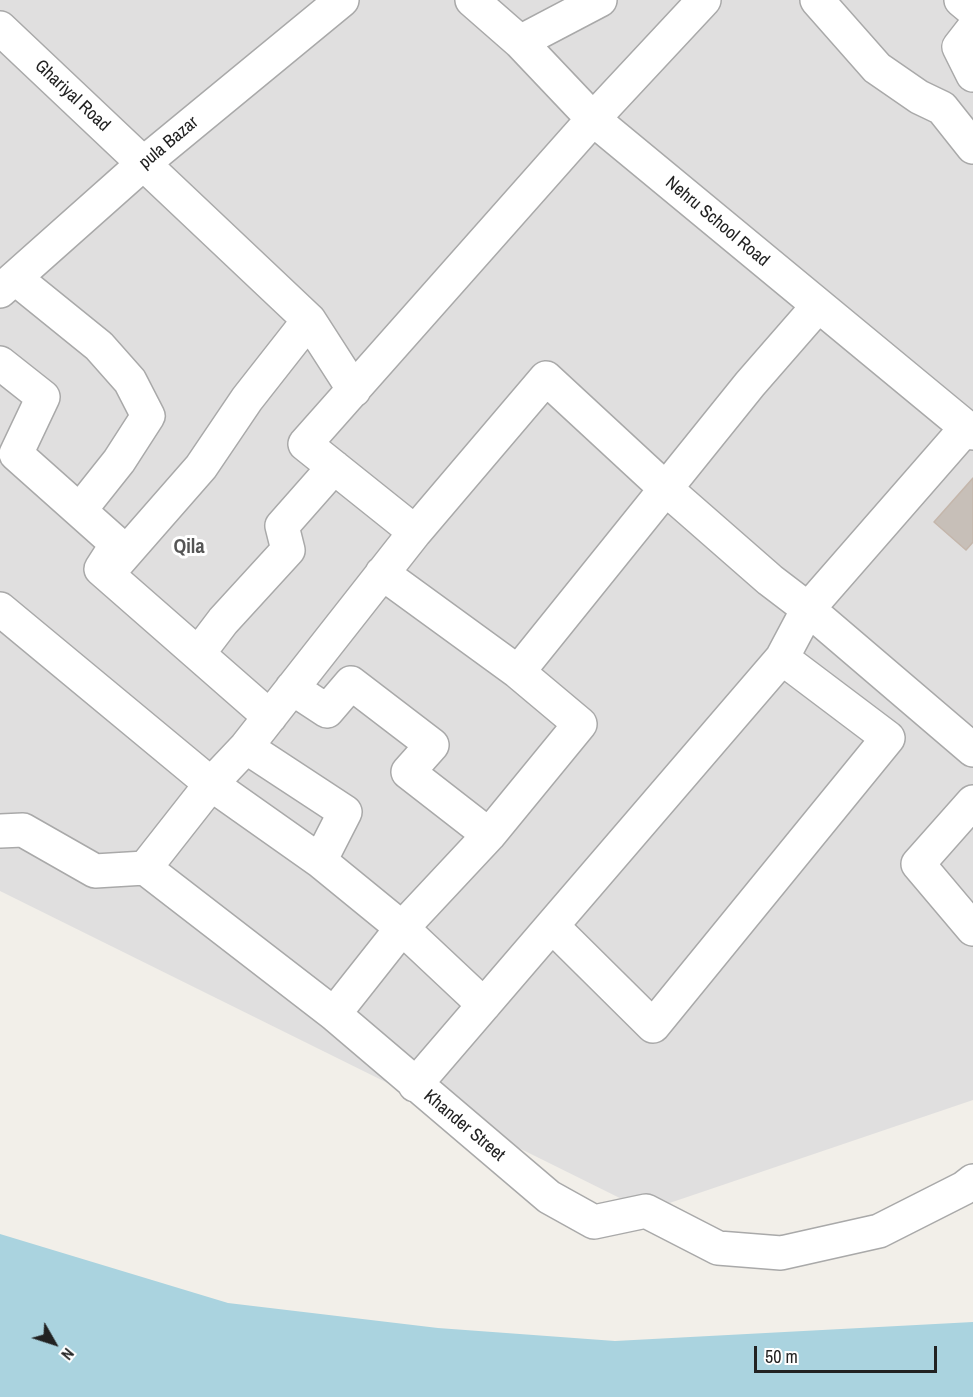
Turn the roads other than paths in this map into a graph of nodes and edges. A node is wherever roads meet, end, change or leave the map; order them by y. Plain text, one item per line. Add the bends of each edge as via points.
1 (342, 0) edge
2 (472, 0) edge
3 (600, 0) edge
4 (704, 0) edge
5 (817, 0) edge
6 (961, 0) edge
7 (572, 9) edge
8 (973, 10) edge
9 (0, 28) edge
10 (973, 29) edge
11 (520, 42) junction
12 (973, 76) edge
13 (942, 108) junction
14 (593, 119) junction
15 (972, 143) edge
16 (144, 163) junction
17 (8, 285) edge
18 (818, 306) junction
19 (309, 320) junction
20 (0, 363) edge
21 (354, 390) junction
22 (970, 431) edge
23 (334, 467) junction
24 (666, 489) junction
25 (80, 510) junction
26 (415, 532) junction
27 (382, 573) junction
28 (107, 575) junction
29 (0, 609) edge
30 (808, 609) junction
31 (198, 654) junction
32 (782, 658) junction
33 (518, 672) junction
34 (292, 688) junction
35 (270, 717) junction
36 (246, 747) junction
37 (973, 750) edge
38 (210, 784) junction
39 (973, 802) edge
40 (0, 831) edge
41 (489, 835) junction
42 (321, 861) junction
43 (145, 868) junction
44 (552, 926) junction
45 (402, 928) junction
46 (973, 929) edge
47 (484, 1005) junction
48 (334, 1014) junction
49 (415, 1085) junction
50 (973, 1181) edge

1 - 16 street, pula Bazar
2 - 11 street, Nehru School Road
3 - 7 street
4 - 14 street
5 - 13 street via 876,68
6 - 8 street
7 - 11 street
9 - 16 street, Ghariyal Road
10 - 12 street via 959,47
11 - 14 street, Nehru School Road
12 - 13 street
13 - 15 street
14 - 18 street, Nehru School Road
14 - 21 street
16 - 17 street, pula Bazar
16 - 19 street, Ghariyal Road
17 - 25 street via 99,346 130,381 148,416
18 - 22 street, Nehru School Road
18 - 24 street
19 - 21 street, Ghariyal Road
19 - 28 street via 246,399 201,467
20 - 25 street via 43,397 16,454
21 - 23 street via 305,444
22 - 30 street
23 - 26 street
23 - 31 street via 282,526 288,550
24 - 26 street via 546,378
24 - 30 street
24 - 33 street
25 - 28 street via 117,544 101,569
26 - 27 street
27 - 33 street
27 - 34 street
28 - 31 street
29 - 38 street
30 - 32 street
30 - 37 street
31 - 35 street
32 - 44 street
32 - 44 street via 888,738 653,1026
33 - 41 street via 580,724
34 - 35 street
34 - 41 street via 327,711 351,683 432,745 408,772
35 - 36 street
36 - 38 street
36 - 42 street via 345,812
38 - 42 street
38 - 43 street
39 - 46 street via 918,864
40 - 43 street via 23,830 95,871
41 - 45 street
42 - 45 street
43 - 48 street, Khander Street
44 - 47 street
45 - 47 street
45 - 48 street
47 - 49 street
48 - 49 street, Khander Street
49 - 50 street, Khander Street via 549,1197 594,1222 646,1211 718,1248 781,1253 879,1231

